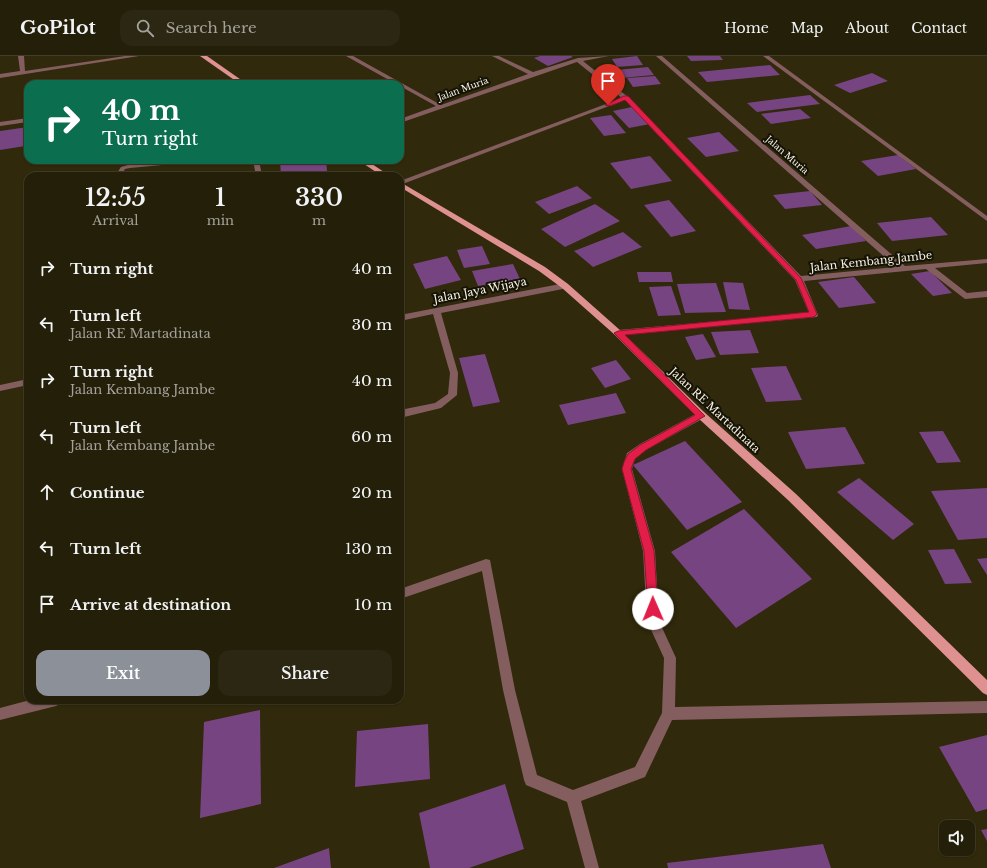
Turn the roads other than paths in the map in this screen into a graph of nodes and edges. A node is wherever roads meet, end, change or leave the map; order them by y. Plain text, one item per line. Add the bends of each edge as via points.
1 (21, 56) edge
2 (136, 56) edge
3 (203, 56) edge
4 (349, 56) edge
5 (495, 56) edge
6 (606, 56) edge
7 (659, 56) edge
8 (766, 56) edge
9 (578, 60) junction
10 (23, 73) junction
11 (533, 74) junction
12 (0, 76) edge
13 (238, 80) edge
14 (393, 80) edge
15 (404, 86) edge
16 (626, 98) junction
17 (441, 107) junction
18 (404, 120) edge
19 (24, 121) edge
20 (0, 124) edge
21 (151, 164) edge
22 (368, 164) edge
23 (120, 172) edge
24 (380, 172) edge
25 (404, 181) edge
26 (404, 185) edge
27 (987, 219) edge
28 (987, 261) edge
29 (928, 267) junction
30 (902, 268) junction
31 (799, 279) junction
32 (565, 286) junction
33 (987, 294) edge
34 (436, 311) junction
35 (404, 317) edge
36 (618, 333) junction
37 (24, 383) edge
38 (0, 388) edge
39 (404, 413) edge
40 (701, 416) junction
41 (404, 593) edge
42 (987, 689) edge
43 (40, 704) edge
44 (987, 707) edge
45 (0, 714) edge
46 (668, 714) junction
47 (573, 797) junction
48 (592, 868) edge

1 - 10 street
2 - 10 street
3 - 13 main road
4 - 14 street
5 - 11 street
6 - 9 street, Jalan Muria
7 - 30 street, Jalan Muria
8 - 27 street
9 - 11 street, Jalan Muria
9 - 16 street
10 - 12 street
11 - 17 street, Jalan Muria
15 - 17 street
16 - 25 street
16 - 31 street
17 - 18 street, Jalan Muria
19 - 20 street
21 - 23 street via 130,166 123,168
22 - 24 main road
26 - 32 main road, Jalan RE Martadinata via 542,269
28 - 29 street, Jalan Kembang Jambe
29 - 30 street, Jalan Kembang Jambe
29 - 33 street via 968,297
30 - 31 street, Jalan Kembang Jambe
31 - 36 street, Jalan Kembang Jambe via 814,314
32 - 34 street, Jalan Jaya Wijaya
32 - 36 main road, Jalan RE Martadinata
34 - 35 street, Jalan Jaya Wijaya
34 - 39 street via 454,373 452,395 438,406
36 - 40 main road, Jalan RE Martadinata
37 - 38 street
40 - 42 main road, Jalan RE Martadinata via 792,497
40 - 46 street via 631,456 627,469 649,551 653,621 670,658
41 - 47 street via 486,564 509,690 531,780
43 - 45 street
44 - 46 street
46 - 47 street via 640,772
47 - 48 street

